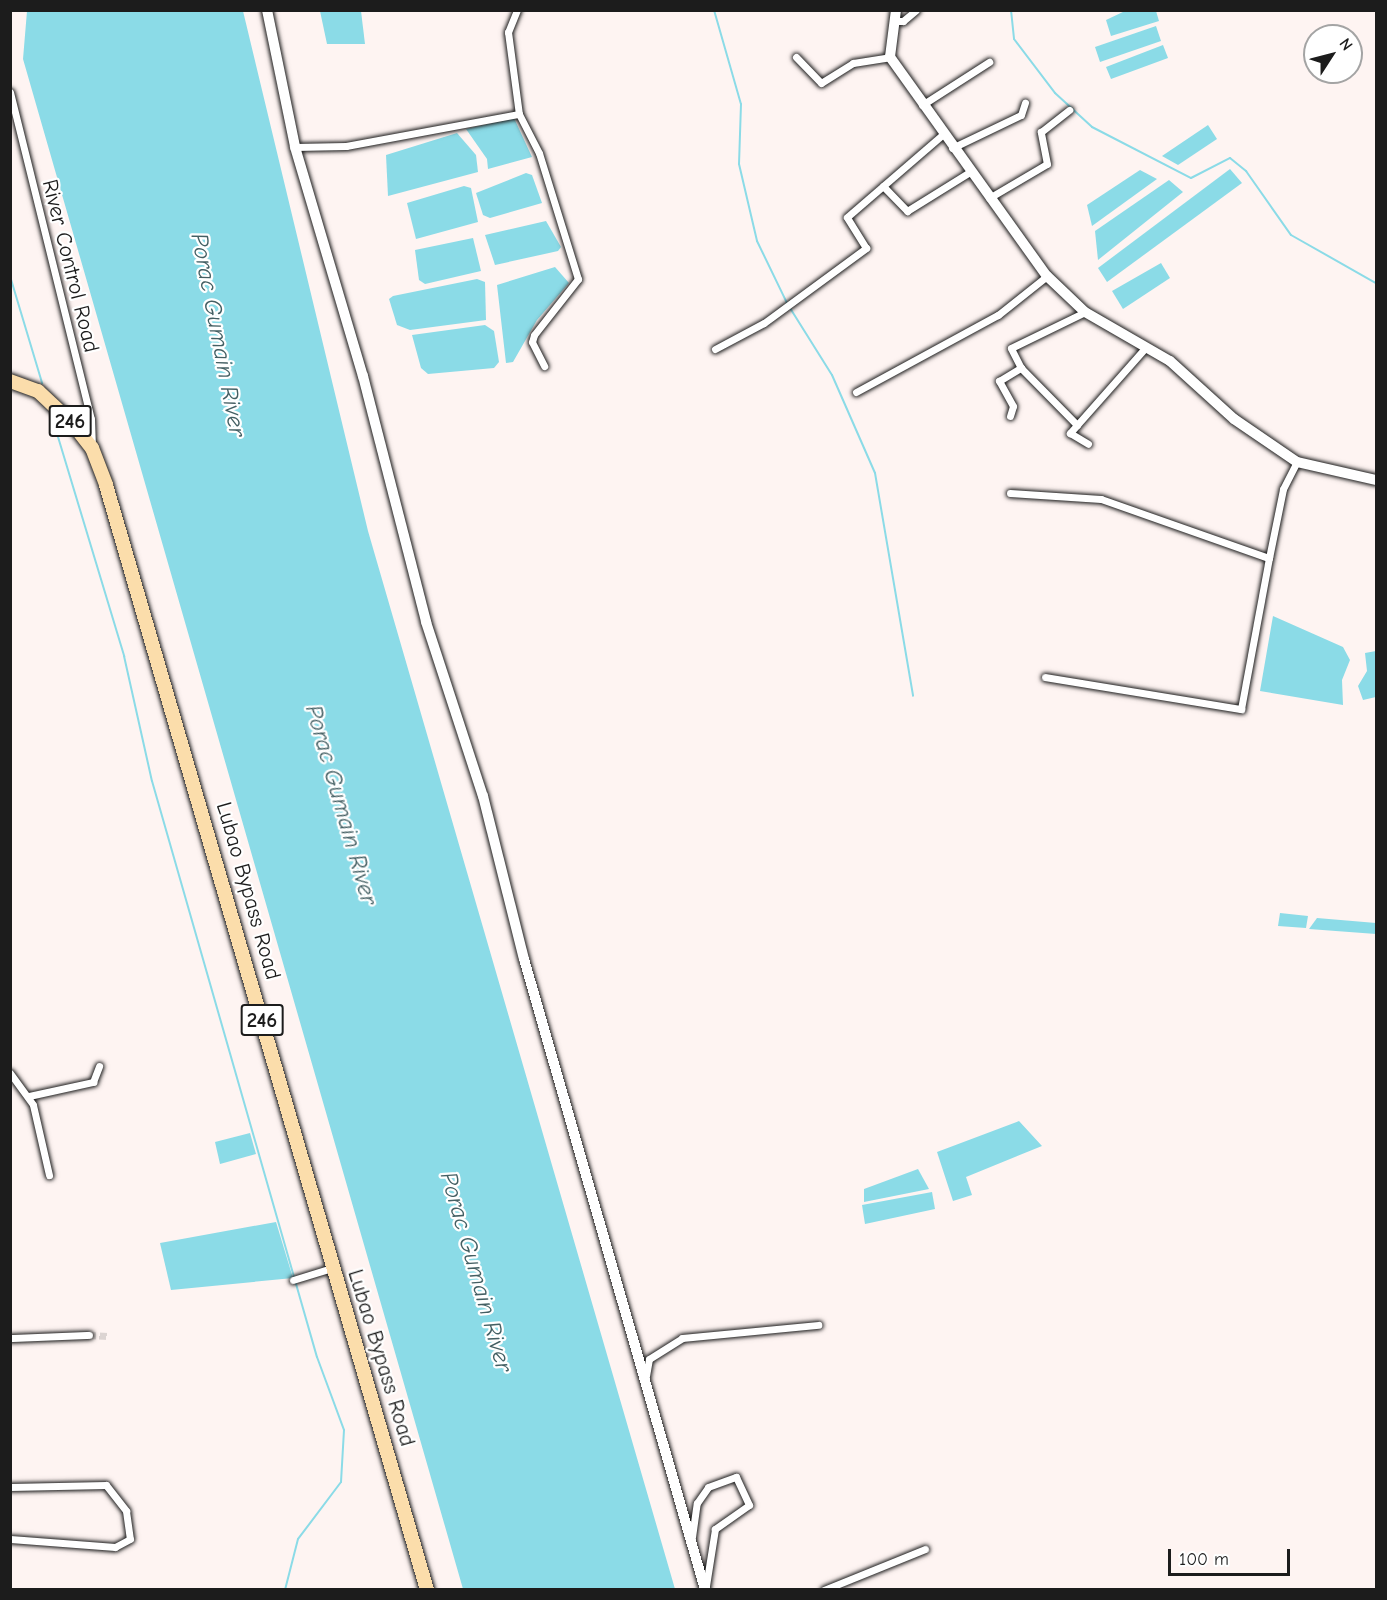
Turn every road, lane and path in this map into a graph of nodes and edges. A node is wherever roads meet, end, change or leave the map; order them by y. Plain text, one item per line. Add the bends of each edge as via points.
1 (267, 10) edge
2 (517, 10) edge
3 (916, 10) edge
4 (895, 16) edge
5 (796, 57) dead end
6 (890, 57) junction
7 (990, 62) dead end
8 (10, 92) edge
9 (1025, 102) dead end
10 (922, 105) junction
11 (1069, 110) dead end
12 (519, 114) junction
13 (942, 135) junction
14 (295, 147) junction
15 (952, 148) junction
16 (968, 173) junction
17 (884, 186) junction
18 (987, 199) junction
19 (1047, 276) junction
20 (1085, 312) junction
21 (1146, 347) junction
22 (715, 349) dead end
23 (544, 366) dead end
24 (1021, 368) junction
25 (10, 381) edge
26 (855, 392) dead end
27 (1010, 416) dead end
28 (1077, 425) junction
29 (1088, 444) dead end
30 (92, 448) junction
31 (1297, 462) junction
32 (1377, 480) edge
33 (1010, 494) dead end
34 (1269, 558) junction
35 (1045, 677) dead end
36 (99, 1066) dead end
37 (10, 1073) edge
38 (29, 1096) junction
39 (49, 1175) dead end
40 (332, 1268) junction
41 (296, 1279) dead end
42 (818, 1325) dead end
43 (89, 1335) tunnel mouth
44 (10, 1338) edge
45 (645, 1385) junction
46 (10, 1487) edge
47 (692, 1537) junction
48 (10, 1539) edge
49 (925, 1549) dead end
50 (705, 1589) edge
51 (427, 1590) edge
52 (824, 1590) edge

1 - 14 street
2 - 12 street via 507,32
3 - 4 street via 903,21
4 - 6 street
5 - 6 street via 821,83 853,63
6 - 10 street
7 - 10 street
8 - 30 street, River Control Road via 91,419
9 - 15 street via 1021,115
10 - 13 street
11 - 18 street via 1041,132 1047,164
12 - 14 street via 346,146
12 - 23 street via 539,153 578,279 534,335 532,342
13 - 15 street
13 - 17 street
14 - 45 street
15 - 16 street
16 - 17 street via 907,211
16 - 18 street
17 - 22 street via 847,217 866,248 788,305
18 - 19 street
19 - 20 street
19 - 26 street via 998,315
20 - 21 street
20 - 24 street via 1014,345 1011,351
21 - 28 street
21 - 31 street
24 - 27 street via 999,381 1013,406
24 - 28 street
25 - 30 highway, Lubao Bypass Road / 246 via 51,401
28 - 29 street via 1070,433
30 - 40 highway, Lubao Bypass Road / 246 via 199,794
31 - 32 street
31 - 34 street via 1283,489
33 - 34 street via 1101,499
34 - 35 street via 1241,709
36 - 38 street via 93,1082
37 - 38 street
38 - 39 street
40 - 41 street
40 - 51 highway, Lubao Bypass Road / 246
42 - 45 street via 682,1338 649,1359
43 - 44 street
45 - 47 street
46 - 48 street via 106,1485 126,1511 130,1539 115,1547
47 - 50 street
47 - 50 street via 697,1503 708,1487 736,1477 749,1505 715,1529
49 - 52 street

